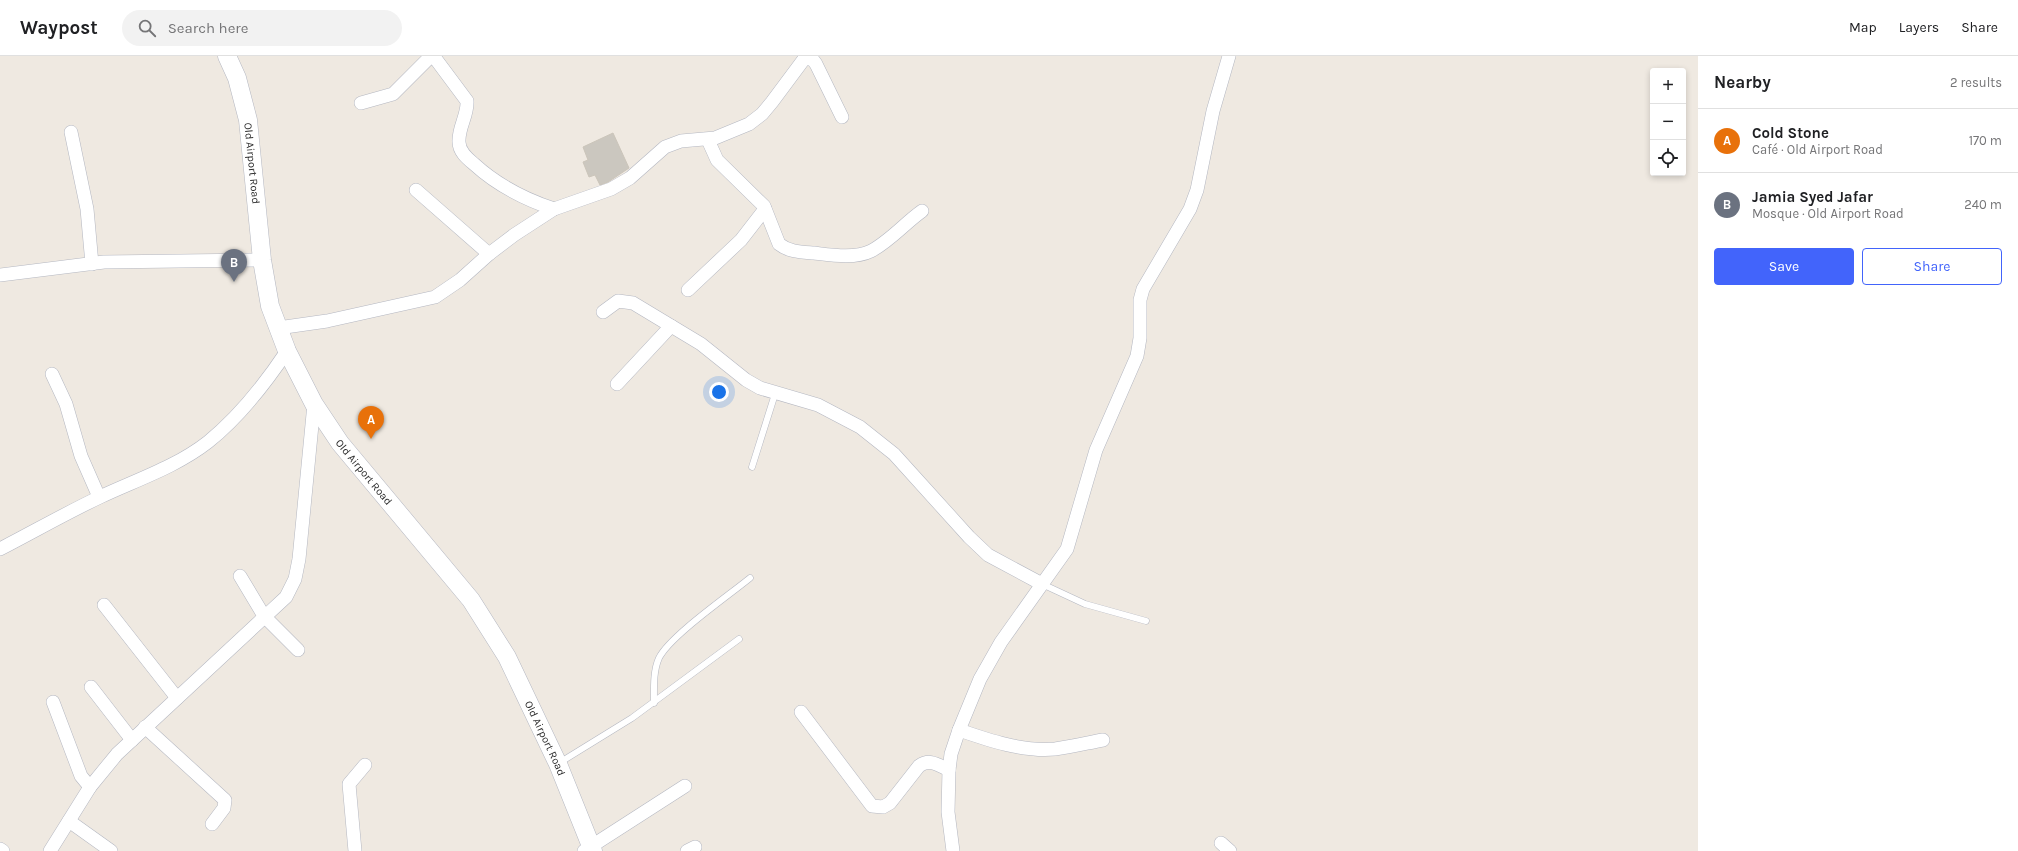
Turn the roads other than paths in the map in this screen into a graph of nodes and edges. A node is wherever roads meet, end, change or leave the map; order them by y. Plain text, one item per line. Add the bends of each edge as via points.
1 (227, 56) edge
2 (1230, 56) edge
3 (432, 57) edge
4 (361, 103) dead end
5 (842, 117) dead end
6 (71, 132) dead end
7 (708, 140) junction
8 (416, 190) dead end
9 (554, 209) junction
10 (765, 209) junction
11 (922, 211) dead end
12 (490, 254) junction
13 (262, 260) junction
14 (92, 264) junction
15 (0, 275) edge
16 (688, 290) dead end
17 (603, 312) dead end
18 (671, 326) junction
19 (278, 328) junction
20 (287, 351) junction
21 (52, 374) dead end
22 (617, 384) dead end
23 (775, 394) junction
24 (314, 404) junction
25 (752, 467) dead end
26 (99, 497) junction
27 (0, 549) edge
28 (240, 576) dead end
29 (750, 578) dead end
30 (1042, 584) junction
31 (104, 605) dead end
32 (264, 616) junction
33 (1146, 621) dead end
34 (739, 639) dead end
35 (298, 650) dead end
36 (91, 687) dead end
37 (177, 698) junction
38 (53, 702) dead end
39 (654, 703) junction
40 (801, 712) dead end
41 (145, 727) junction
42 (958, 730) junction
43 (132, 740) junction
44 (1103, 740) dead end
45 (365, 764) dead end
46 (558, 764) junction
47 (949, 770) junction
48 (685, 786) dead end
49 (90, 787) junction
50 (69, 821) junction
51 (212, 824) dead end
52 (0, 849) edge
53 (589, 850) edge
54 (3, 851) edge
55 (50, 851) edge
56 (111, 851) edge
57 (354, 851) edge
58 (954, 851) edge

1 - 13 main road, Old Airport Road via 237,78 248,120
2 - 30 street via 1213,111 1197,190 1190,209 1143,289 1140,300 1139,348 1135,361 1096,450 1066,549
3 - 4 street via 393,94
3 - 9 street via 438,61 467,101 468,107 458,142 460,149 497,184 537,204
5 - 7 street via 816,64 807,58 762,114 737,130
6 - 14 street via 87,209
7 - 9 street via 673,143 630,178 611,189
7 - 10 street via 717,160
8 - 12 street
9 - 12 street
10 - 11 street via 779,244 784,248 795,252 837,255 870,252
10 - 16 street via 741,240
12 - 19 street via 460,280 435,297 327,321
13 - 14 street
13 - 19 main road, Old Airport Road via 270,306
14 - 15 street
17 - 18 street via 618,301 624,300
18 - 22 street
18 - 23 street via 701,344 746,380
19 - 20 main road, Old Airport Road
20 - 24 main road, Old Airport Road
20 - 26 street via 252,398 207,442 158,471
21 - 26 street via 66,404 81,456
23 - 25 lane
23 - 30 street via 818,405 860,427 894,454 988,556
24 - 32 street via 295,579 286,596
24 - 46 main road, Old Airport Road via 340,443 471,600 507,657
26 - 27 street
28 - 32 street
29 - 39 lane via 663,651 655,671
30 - 33 lane via 1085,604
30 - 42 street via 1001,642 980,679
31 - 37 street
32 - 35 street
32 - 37 street
34 - 39 lane
36 - 43 street
37 - 41 street
38 - 49 street via 81,776
39 - 46 lane
40 - 47 street via 872,806 884,807 890,803 925,762
41 - 43 street
41 - 51 street via 225,800 224,808
42 - 44 street via 1037,749 1054,749
42 - 47 street
43 - 49 street
45 - 57 street via 349,784
46 - 53 main road, Old Airport Road
47 - 58 street via 948,812
48 - 53 street
49 - 50 street
50 - 55 street
50 - 56 street
52 - 54 street

